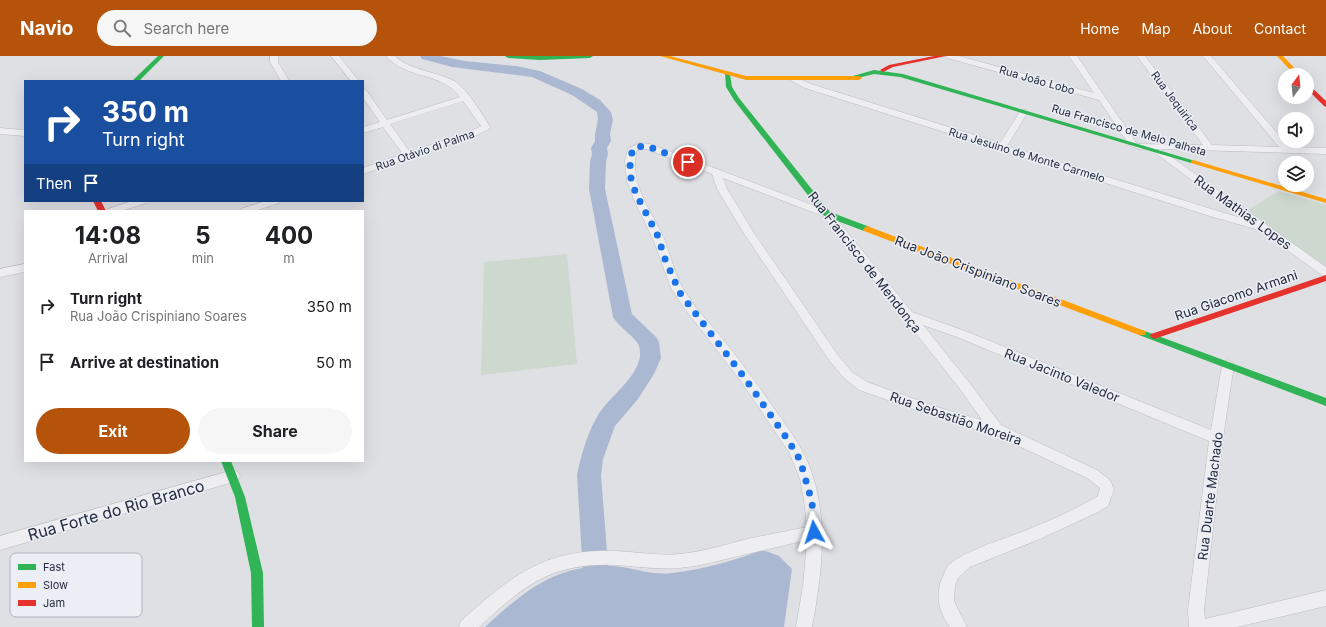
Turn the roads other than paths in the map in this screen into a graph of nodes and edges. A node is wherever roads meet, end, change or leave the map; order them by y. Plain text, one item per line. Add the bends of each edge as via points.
1 (161, 56) edge
2 (274, 56) edge
3 (335, 56) edge
4 (390, 56) edge
5 (508, 56) edge
6 (590, 56) edge
7 (663, 56) edge
8 (943, 56) edge
9 (950, 56) edge
10 (1073, 56) edge
11 (1141, 56) edge
12 (1208, 56) edge
13 (1280, 56) edge
14 (679, 58) edge
15 (709, 68) junction
16 (1291, 68) edge
17 (727, 74) junction
18 (883, 75) junction
19 (792, 78) junction
20 (136, 80) edge
21 (284, 80) edge
22 (353, 80) edge
23 (1314, 92) edge
24 (364, 95) edge
25 (733, 95) junction
26 (465, 98) junction
27 (1102, 98) junction
28 (1326, 105) edge
29 (1024, 112) junction
30 (385, 123) junction
31 (364, 130) edge
32 (0, 131) edge
33 (24, 133) edge
34 (1136, 145) junction
35 (1186, 146) junction
36 (1002, 147) junction
37 (1209, 147) junction
38 (1286, 150) junction
39 (1326, 151) edge
40 (1160, 152) junction
41 (408, 155) junction
42 (1173, 156) junction
43 (364, 171) edge
44 (716, 172) junction
45 (1326, 201) edge
46 (139, 202) edge
47 (272, 202) edge
48 (115, 210) edge
49 (248, 210) edge
50 (827, 214) junction
51 (1264, 228) junction
52 (24, 268) edge
53 (1326, 272) edge
54 (0, 273) edge
55 (1326, 278) edge
56 (907, 315) junction
57 (1154, 336) junction
58 (1228, 365) junction
59 (1326, 402) edge
60 (996, 429) junction
61 (1216, 438) junction
62 (226, 462) edge
63 (233, 476) junction
64 (814, 532) junction
65 (0, 543) edge
66 (1326, 598) edge
67 (258, 627) edge
68 (468, 627) edge
69 (804, 627) edge
70 (959, 627) edge
71 (1197, 627) edge
72 (1203, 627) edge

1 - 20 street
2 - 21 street via 274,62
3 - 22 street
4 - 26 street via 400,65 451,83
5 - 6 street
7 - 14 street, Rua Francisco de Melo Palheta
8 - 18 street via 891,66 885,68
9 - 27 street, Rua João Lobo
10 - 27 street
11 - 37 street, Rua Jequirica
12 - 38 street
13 - 16 street
14 - 15 street, Rua Francisco de Melo Palheta
15 - 17 street, Rua Francisco de Melo Palheta
15 - 25 street, Rua Francisco de Mendonça
17 - 19 street, Rua Francisco de Melo Palheta via 746,78
17 - 25 street, Rua Francisco de Mendonça
18 - 19 street, Rua Francisco de Melo Palheta
18 - 29 street, Rua Francisco de Melo Palheta via 925,83
19 - 36 street, Rua Jesuino de Monte Carmelo via 808,86
23 - 28 street
24 - 30 street
25 - 50 street, Rua Francisco de Mendonça
26 - 30 street
26 - 41 street, Rua Otávio di Palma via 486,127
27 - 34 street
29 - 34 street, Rua Francisco de Melo Palheta
29 - 36 street
30 - 31 street
30 - 41 street
32 - 33 street
34 - 35 street
34 - 40 street, Rua Francisco de Melo Palheta
35 - 37 street
35 - 42 street
36 - 51 street, Rua Jesuino de Monte Carmelo
37 - 38 street
38 - 39 street
40 - 42 street, Rua Francisco de Melo Palheta
40 - 51 street, Rua Mathias Lopes
41 - 43 street, Rua Otávio di Palma
42 - 45 street, Rua Francisco de Melo Palheta
44 - 50 street, Rua João Crispiniano Soares
44 - 60 street, Rua Sebastião Moreira via 722,190 750,235 848,375 872,389 942,414
44 - 64 street, Rua João Crispiniano Soares via 647,146 635,147 630,164 636,194 657,234 680,293 744,377 800,460 812,502
46 - 48 street
47 - 49 street
50 - 56 street, Rua Francisco de Mendonça
50 - 57 street, Rua João Crispiniano Soares
51 - 53 street, Rua Mathias Lopes
52 - 54 street
55 - 57 street, Rua Giacomo Armani
56 - 60 street, Rua Francisco de Mendonça
56 - 61 street, Rua Jacinto Valedor via 961,334
57 - 58 street, Rua João Crispiniano Soares
58 - 59 street, Rua João Crispiniano Soares
58 - 61 street, Rua Duarte Machado
60 - 70 street, Rua Sebastião Moreira via 1092,474 1105,484 1106,495 1103,501 1093,508 970,559 952,573 947,586 946,601
61 - 71 street, Rua Duarte Machado via 1196,610
62 - 63 street
63 - 65 street, Rua Forte do Rio Branco
63 - 67 street via 257,573
64 - 68 street via 708,557 678,561 652,562 614,558 560,562 518,582
64 - 69 street via 813,568
66 - 72 street

